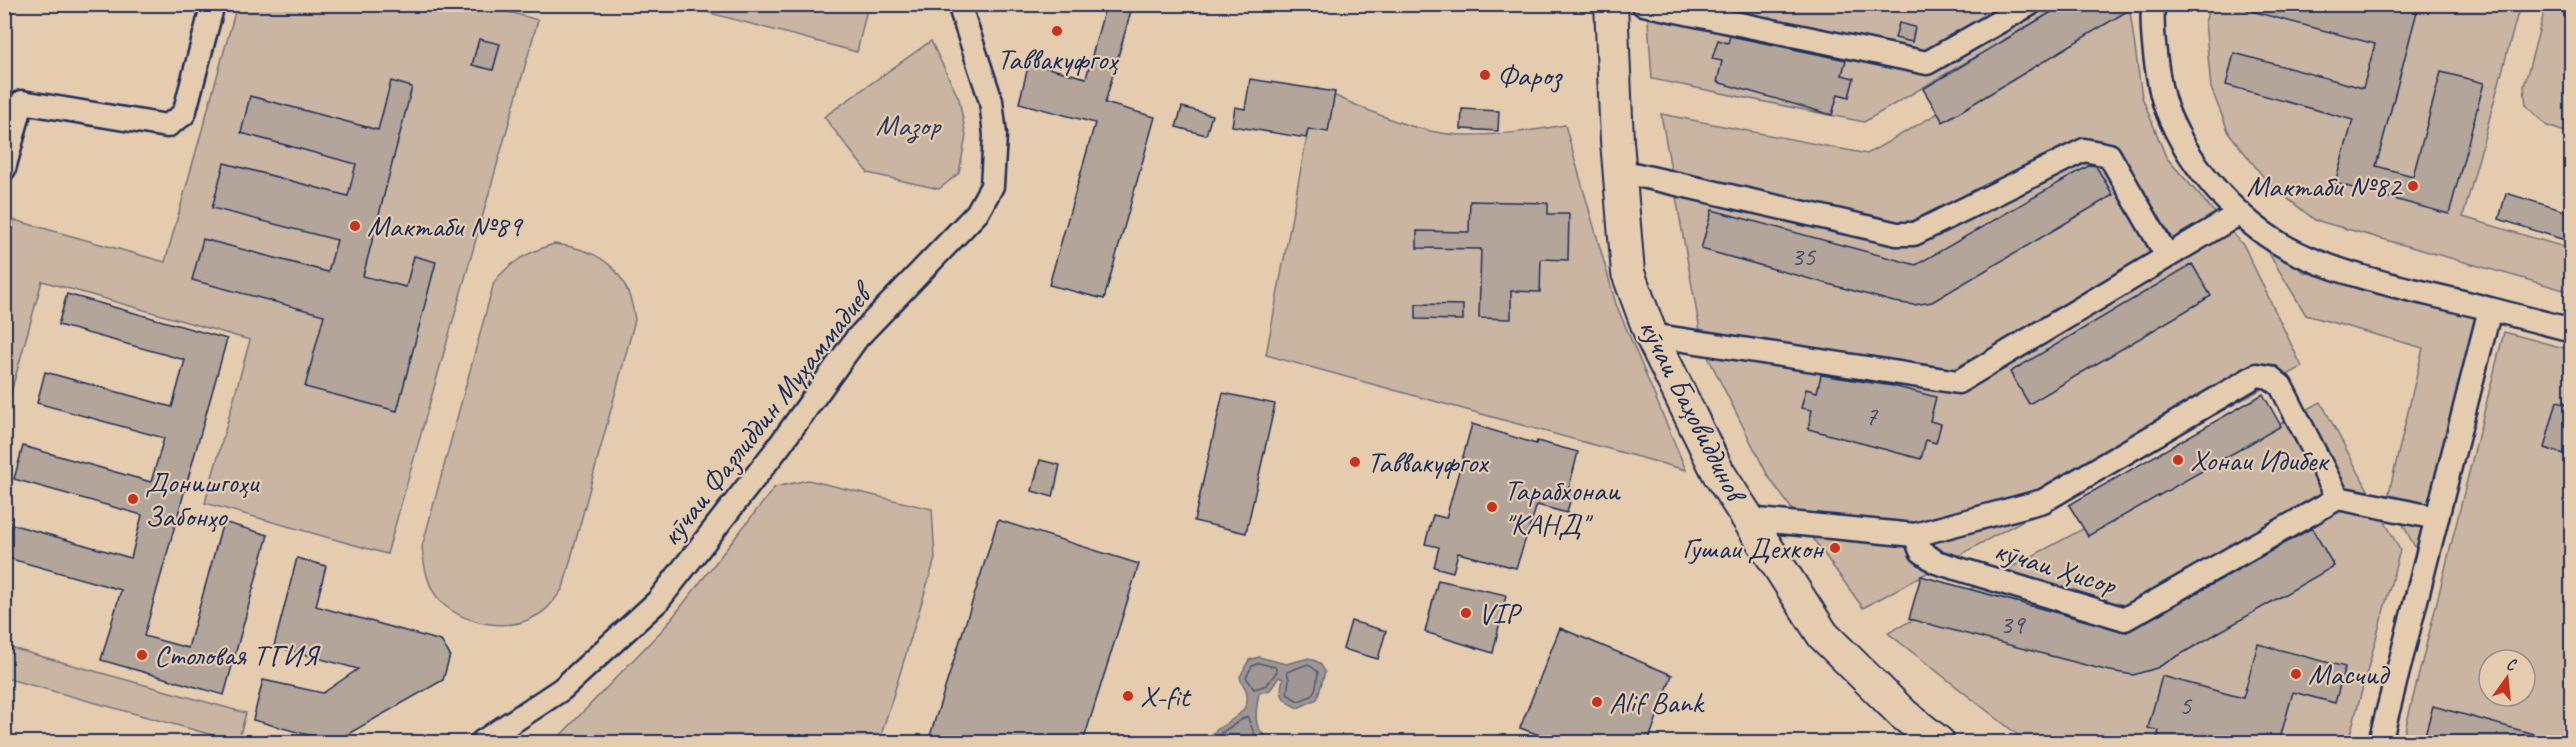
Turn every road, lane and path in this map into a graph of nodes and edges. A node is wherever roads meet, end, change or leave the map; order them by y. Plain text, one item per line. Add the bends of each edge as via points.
1 (213, 4) edge
2 (959, 4) edge
3 (1611, 4) edge
4 (1643, 4) edge
5 (2030, 4) edge
6 (2153, 4) edge
7 (4, 169) edge
8 (1620, 171) junction
9 (2240, 213) junction
10 (2167, 256) junction
11 (2490, 309) junction
12 (2571, 330) edge
13 (1651, 335) junction
14 (2338, 498) junction
15 (2437, 518) junction
16 (1748, 519) junction
17 (1916, 535) junction
18 (482, 742) edge
19 (1938, 742) edge
20 (2380, 742) edge

1 - 7 street via 184,114 176,122 166,126 22,102
2 - 18 street, кӯчаи Фазлиддин Муҳаммадиев via 991,101 995,135 992,186 977,213 857,338 777,449 658,601 562,689
3 - 8 street, кӯчаи Баҳовиддинов
4 - 5 street via 1927,63
6 - 9 street via 2152,26 2165,107 2189,153
8 - 10 street via 1897,234 1914,234 2084,150 2097,150 2109,155
8 - 13 street, кӯчаи Баҳовиддинов via 1628,273
9 - 10 street
9 - 11 street via 2304,256 2331,267
10 - 13 street via 1958,382
11 - 12 street
11 - 15 street
13 - 16 street, кӯчаи Баҳовиддинов via 1718,472
14 - 15 street
14 - 17 street, кӯчаи Ҳисор via 2125,619 1936,562 1921,551
14 - 17 street via 2282,386 2270,377 2257,375 2043,501
15 - 20 street
16 - 17 street
16 - 19 street, кӯчаи Баҳовиддинов via 1823,635 1903,714

